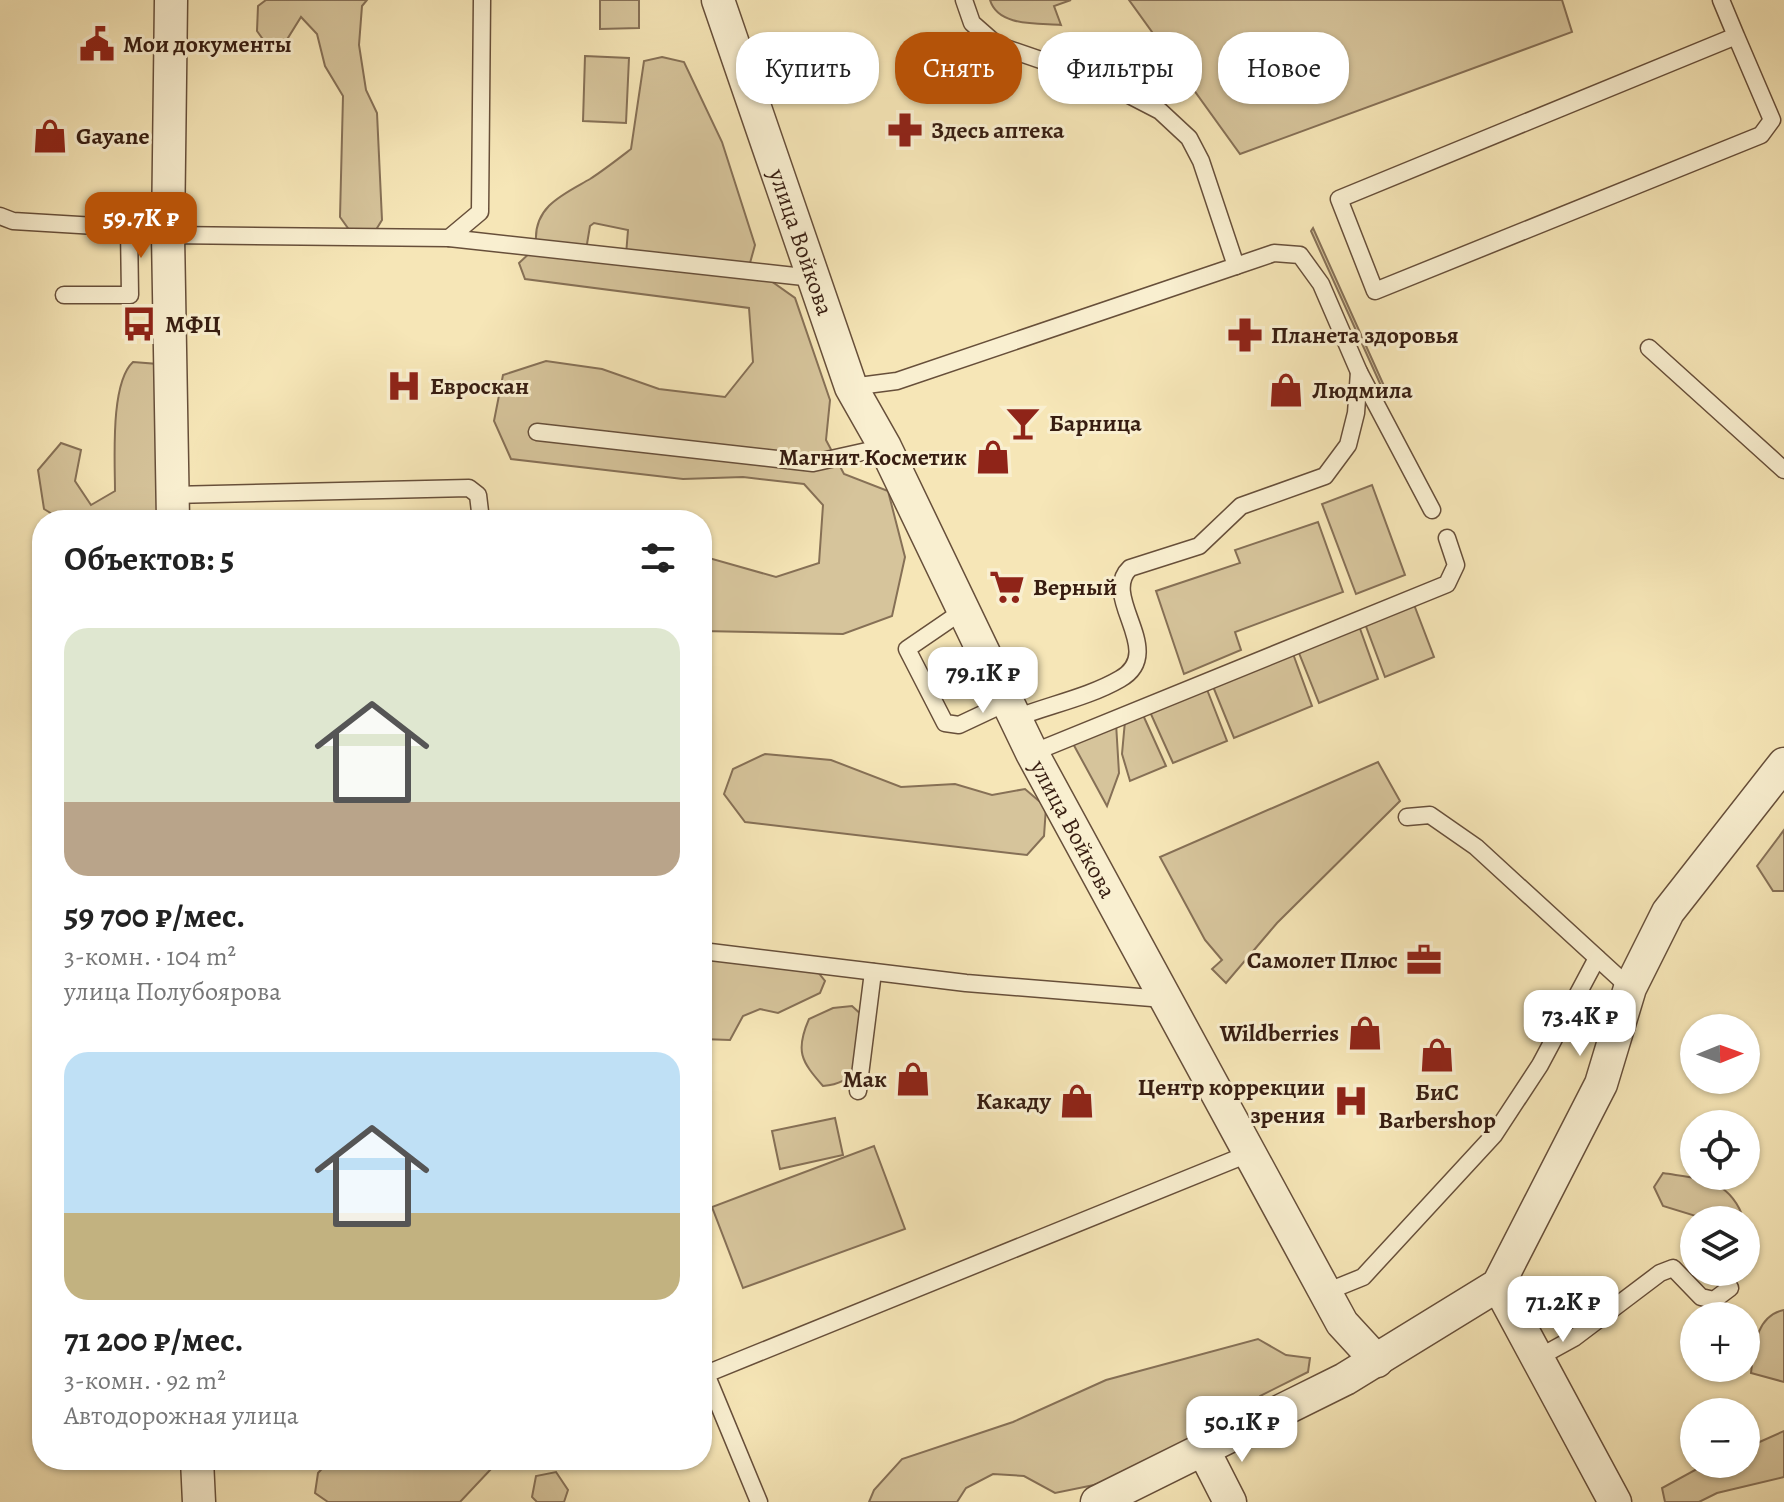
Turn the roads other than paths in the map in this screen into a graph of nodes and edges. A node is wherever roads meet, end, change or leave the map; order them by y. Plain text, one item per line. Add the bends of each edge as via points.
1 (171, 0) edge
2 (482, 0) edge
3 (718, 0) edge
4 (964, 0) edge
5 (1721, 0) edge
6 (1736, 36) junction
7 (1038, 59) edge
8 (1146, 104) edge
9 (0, 216) edge
10 (129, 228) junction
11 (168, 235) junction
12 (449, 238) junction
13 (1236, 266) junction
14 (813, 278) junction
15 (64, 295) dead end
16 (1649, 348) dead end
17 (1359, 372) junction
18 (851, 387) junction
19 (537, 432) dead end
20 (885, 447) junction
21 (1784, 470) edge
22 (172, 507) edge
23 (480, 510) edge
24 (1432, 510) dead end
25 (1447, 538) dead end
26 (964, 610) junction
27 (1012, 710) junction
28 (1032, 753) junction
29 (1784, 764) edge
30 (1407, 817) dead end
31 (712, 952) edge
32 (1597, 958) junction
33 (873, 972) junction
34 (1630, 988) junction
35 (1164, 999) junction
36 (858, 1091) dead end
37 (1248, 1154) junction
38 (1498, 1285) junction
39 (1730, 1288) dead end
40 (1326, 1292) junction
41 (1377, 1361) junction
42 (1532, 1362) junction
43 (712, 1366) edge
44 (712, 1388) edge
45 (1204, 1451) junction
46 (197, 1470) edge
47 (199, 1502) edge
48 (759, 1502) edge
49 (1097, 1502) edge
50 (1230, 1502) edge
51 (1615, 1502) edge

1 - 11 street
2 - 12 lane via 480,212
3 - 14 street, улица Войкова
4 - 7 lane via 972,23 997,45
5 - 6 lane
6 - 6 lane via 1339,199 1375,291 1761,135 1772,120
8 - 13 lane via 1189,138
9 - 10 lane
10 - 11 lane
10 - 15 lane via 130,295
11 - 12 lane
11 - 22 street
12 - 14 lane
13 - 17 lane via 1274,253 1300,255 1321,284
13 - 18 lane via 897,381
14 - 18 street, улица Войкова
16 - 21 lane
17 - 24 lane
17 - 27 lane via 1348,445 1325,476 1241,506 1199,546 1130,568 1122,576 1120,588 1138,639 1136,661 1122,678
18 - 20 street, улица Войкова
19 - 20 lane via 813,463
20 - 26 street, улица Войкова
22 - 23 lane via 469,488 478,495
25 - 28 lane via 1456,565 1447,584
26 - 27 street, улица Войкова
26 - 27 lane via 907,649 945,723 959,725
27 - 28 street, улица Войкова
28 - 35 street, улица Войкова
29 - 34 street via 1668,912
30 - 32 lane via 1430,815 1476,847
31 - 33 lane
32 - 34 lane
32 - 40 lane via 1540,1065 1494,1135 1363,1277
33 - 35 lane
33 - 36 lane
34 - 38 street via 1601,1084
35 - 37 street, улица Войкова
37 - 40 street, улица Войкова
37 - 43 lane
38 - 41 street
38 - 42 street
39 - 42 lane via 1714,1300 1701,1297 1673,1268
40 - 41 street, улица Войкова via 1342,1323
41 - 45 street
42 - 51 street
44 - 48 lane
45 - 49 street
45 - 50 street
46 - 47 street

